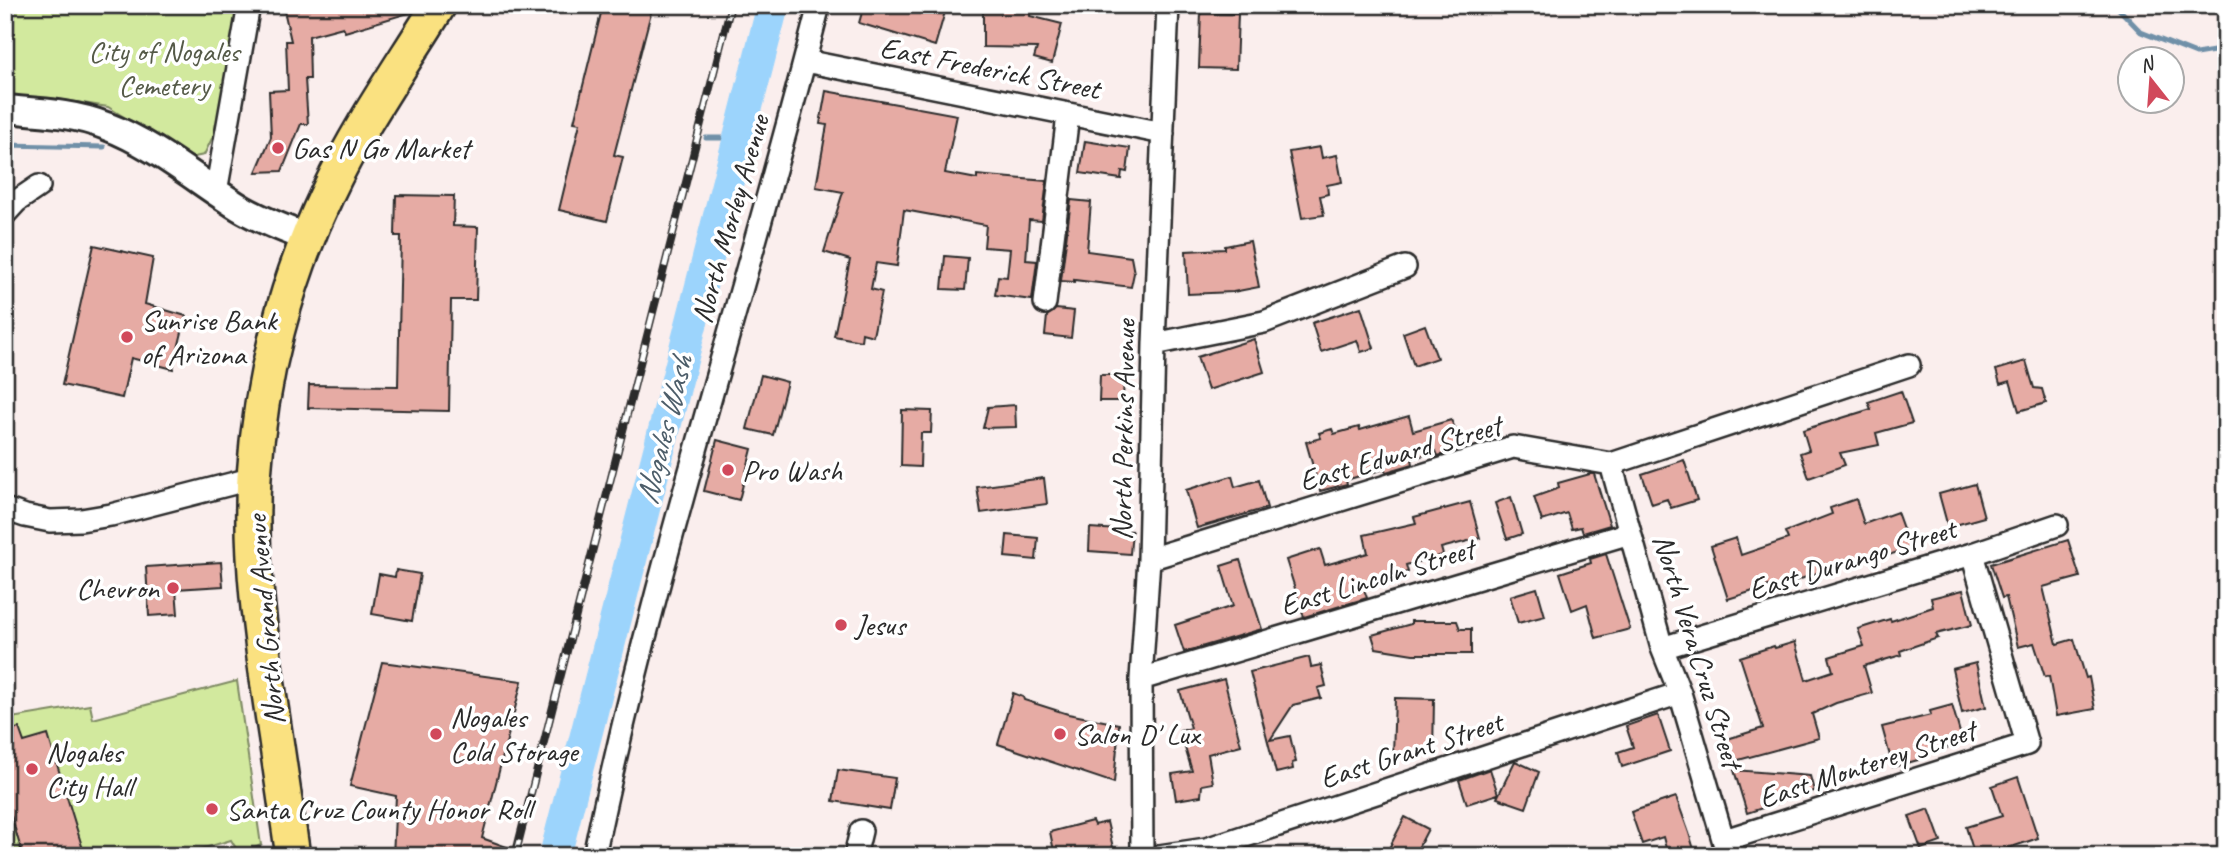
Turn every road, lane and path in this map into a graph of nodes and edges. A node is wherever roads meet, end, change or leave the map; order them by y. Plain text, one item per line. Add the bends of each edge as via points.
1 (249, 5) edge
2 (265, 5) edge
3 (439, 5) edge
4 (819, 5) edge
5 (1168, 5) edge
6 (244, 31) junction
7 (805, 61) junction
8 (5, 110) edge
9 (1068, 115) junction
10 (1163, 133) junction
11 (39, 186) dead end
12 (216, 192) junction
13 (5, 214) edge
14 (308, 238) junction
15 (1405, 267) dead end
16 (1045, 303) dead end
17 (1154, 344) junction
18 (1909, 365) dead end
19 (1611, 464) junction
20 (254, 478) junction
21 (5, 509) edge
22 (2057, 525) dead end
23 (1630, 533) junction
24 (1972, 554) junction
25 (1149, 559) junction
26 (1662, 648) junction
27 (1141, 679) junction
28 (1680, 693) junction
29 (861, 831) dead end
30 (1727, 848) edge
31 (1210, 853) edge
32 (293, 856) edge
33 (594, 856) edge
34 (855, 856) edge
35 (1142, 856) edge
36 (1159, 856) edge

1 - 6 street
2 - 6 street
3 - 14 main road, North Grand Avenue via 353,144
4 - 7 street, North Morley Avenue
5 - 10 street, North Perkins Avenue
6 - 12 street
7 - 9 street, East Frederick Street
7 - 33 street, North Morley Avenue via 663,565
8 - 12 street via 49,112 107,126
9 - 10 street, East Frederick Street
9 - 16 street
10 - 17 street, North Perkins Avenue
11 - 13 street
12 - 14 street via 242,209
14 - 20 main road, North Grand Avenue via 272,358
15 - 17 street via 1264,322
17 - 25 street, North Perkins Avenue
18 - 19 street, East Edward Street
19 - 23 street, North Vera Cruz Street
19 - 25 street, East Edward Street via 1513,447
20 - 21 street via 80,520 50,520
20 - 32 main road, North Grand Avenue via 256,595
22 - 24 street, East Durango Street
23 - 26 street, North Vera Cruz Street
23 - 27 street, East Lincoln Street
24 - 26 street, East Durango Street
24 - 30 street, East Monterey Street via 2026,744
25 - 27 street, North Perkins Avenue
26 - 28 street, North Vera Cruz Street
27 - 35 street, North Perkins Avenue
28 - 30 street, North Vera Cruz Street
28 - 31 street, East Grant Street
29 - 34 street
31 - 36 street, East Grant Street

